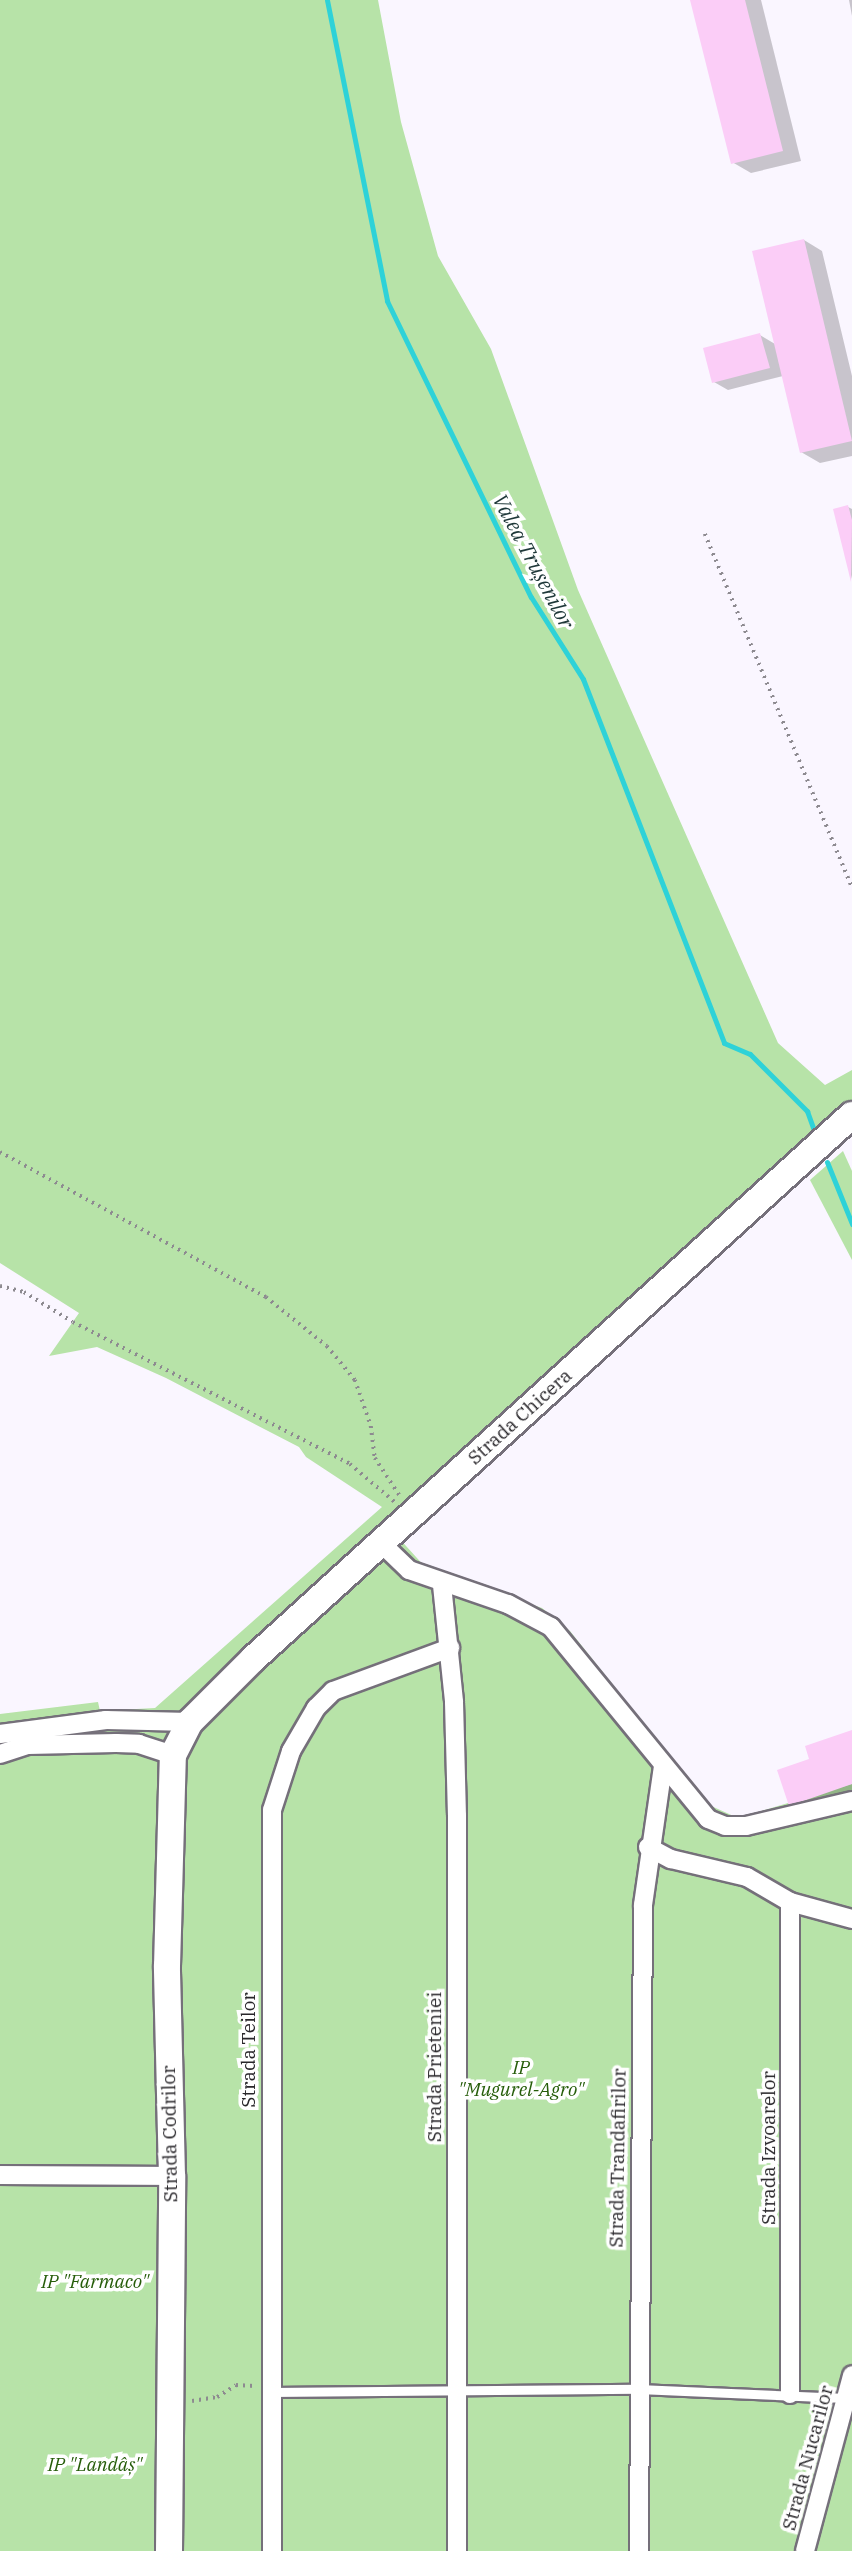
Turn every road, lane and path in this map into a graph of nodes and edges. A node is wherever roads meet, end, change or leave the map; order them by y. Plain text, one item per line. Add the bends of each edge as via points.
1 (705, 534) dead end
2 (852, 887) edge
3 (852, 1115) edge
4 (0, 1152) edge
5 (0, 1286) edge
6 (410, 1517) junction
7 (381, 1543) junction
8 (442, 1585) junction
9 (450, 1648) junction
10 (190, 1722) junction
11 (0, 1734) edge
12 (0, 1754) edge
13 (173, 1755) junction
14 (663, 1767) junction
15 (852, 1801) edge
16 (648, 1847) junction
17 (790, 1902) junction
18 (852, 1919) edge
19 (0, 2175) edge
20 (172, 2176) junction
21 (852, 2375) edge
22 (172, 2385) junction
23 (638, 2389) junction
24 (456, 2390) junction
25 (270, 2392) junction
26 (790, 2394) junction
27 (846, 2398) junction
28 (169, 2551) edge
29 (272, 2551) edge
30 (457, 2551) edge
31 (639, 2551) edge
32 (806, 2551) edge

1 - 2 path
3 - 6 street, Strada Chicera
4 - 6 path via 266,1297 327,1346 355,1380 371,1426 375,1458 392,1478
5 - 6 path via 24,1292 73,1322 350,1464
6 - 7 street, Strada Chicera
7 - 8 street via 409,1570
7 - 10 street, Strada Chicera
8 - 9 street, Strada Prieteniei
8 - 14 street via 508,1604 551,1627
9 - 24 street, Strada Prieteniei via 457,1816
9 - 25 street, Strada Teilor via 333,1691 316,1708 291,1751 272,1810
10 - 11 street via 106,1720
10 - 13 street, Strada Codrilor
12 - 13 street via 28,1745 139,1744
13 - 20 street, Strada Codrilor via 167,1966
14 - 15 street via 698,1811 725,1826 786,1818
14 - 16 street, Strada Trandafirilor
16 - 17 street via 671,1859 747,1877
16 - 23 street, Strada Trandafirilor via 643,1918
17 - 18 street
17 - 26 street, Strada Izvoarelor
19 - 20 street
20 - 22 street, Strada Codrilor
21 - 27 street, Strada Nucarilor
22 - 25 path via 181,2387 193,2402 217,2398 236,2385
22 - 28 street, Strada Codrilor
23 - 24 lane
23 - 26 lane
23 - 31 street, Strada Trandafirilor
24 - 25 lane
24 - 30 street, Strada Prieteniei
25 - 29 street, Strada Teilor
26 - 27 lane
27 - 32 street, Strada Nucarilor

